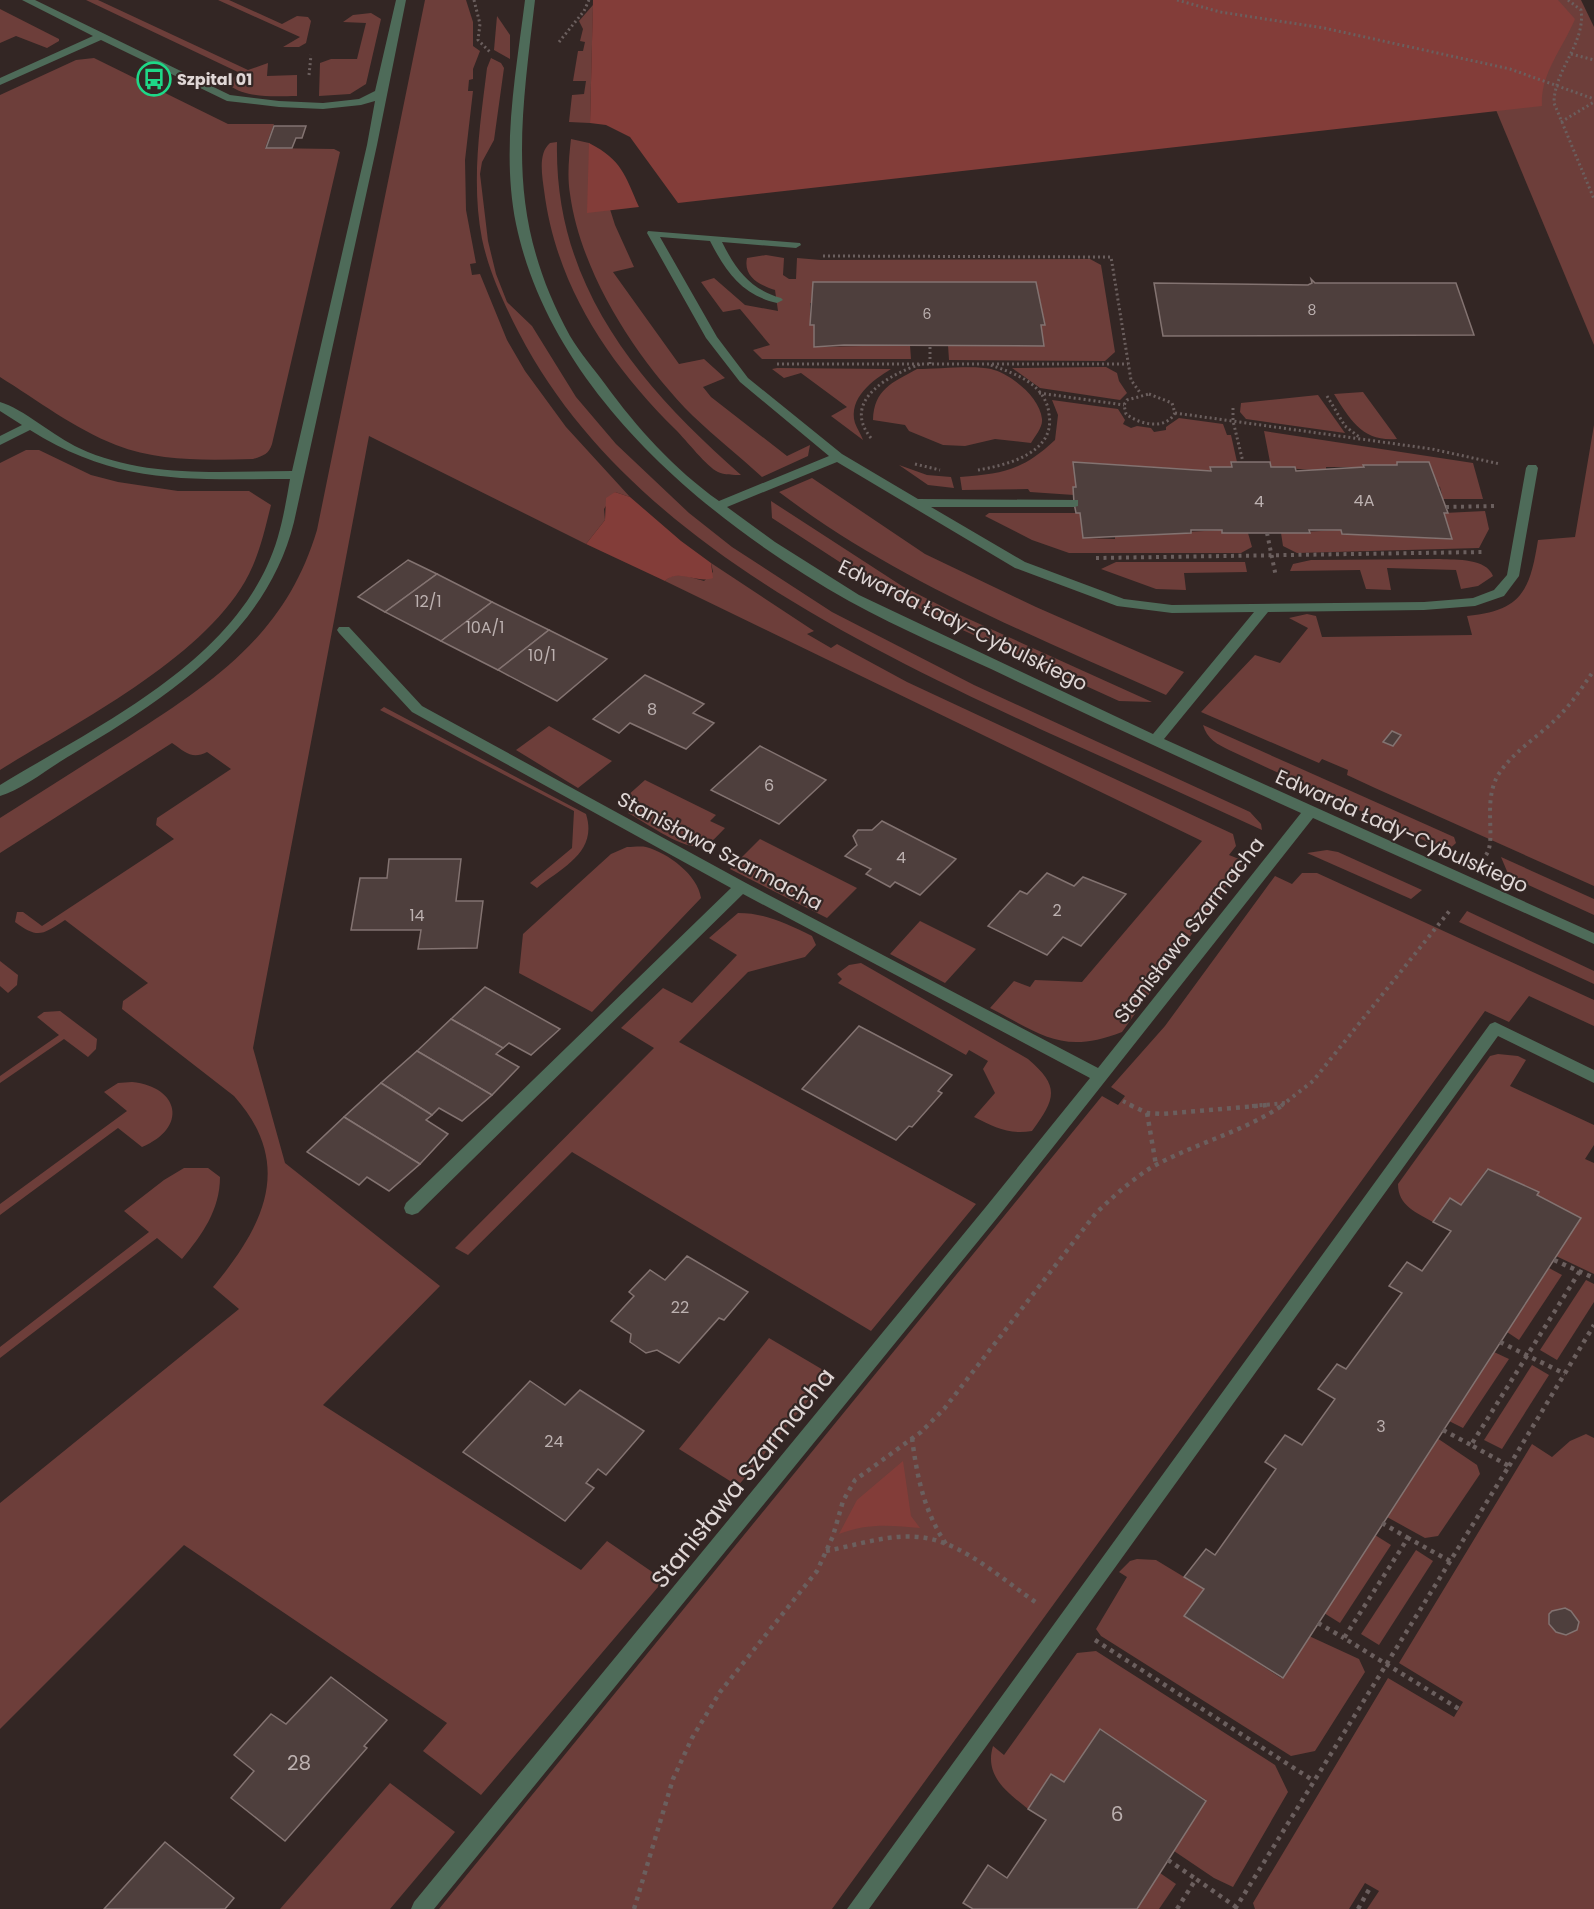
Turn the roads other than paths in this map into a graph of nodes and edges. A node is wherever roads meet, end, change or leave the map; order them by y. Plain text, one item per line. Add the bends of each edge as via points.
1 (27, 0) edge
2 (401, 0) edge
3 (530, 0) edge
4 (101, 36) junction
5 (0, 82) edge
6 (382, 87) junction
7 (714, 238) junction
8 (796, 245) dead end
9 (777, 300) dead end
10 (0, 406) edge
11 (31, 425) junction
12 (0, 441) edge
13 (838, 457) junction
14 (1532, 470) road end
15 (297, 475) junction
16 (913, 503) junction
17 (1074, 503) dead end
18 (718, 506) junction
19 (1264, 608) junction
20 (344, 630) dead end
21 (1155, 741) junction
22 (0, 791) edge
23 (1311, 810) junction
24 (741, 887) junction
25 (1594, 939) edge
26 (1594, 1077) edge
27 (1096, 1081) junction
28 (412, 1208) dead end
29 (421, 1909) edge
30 (857, 1909) edge

1 - 4 street
2 - 6 street
3 - 18 street, Edwarda Łady-Cybulskiego via 516,119 516,169 521,221 539,281 566,339 614,405 652,450
4 - 5 street
4 - 6 street via 227,98 248,103 361,102 373,98
6 - 15 street
7 - 8 street
7 - 9 street via 732,272 747,289
7 - 13 street via 652,233 712,338 744,380
10 - 11 street
11 - 12 street
11 - 15 street via 75,451 116,465 163,473
13 - 16 street
13 - 18 street
14 - 19 street via 1513,576 1499,593 1475,602 1424,606
15 - 22 street via 286,530 273,568 255,599 226,635 165,689
16 - 17 street
16 - 19 street via 1020,565 1122,603 1172,609
18 - 21 street, Edwarda Łady-Cybulskiego via 854,598
19 - 21 street
20 - 24 street, Stanisława Szarmacha via 417,710
21 - 23 street, Edwarda Łady-Cybulskiego
23 - 25 street, Edwarda Łady-Cybulskiego
23 - 27 street, Stanisława Szarmacha
24 - 27 street, Stanisława Szarmacha
24 - 28 street
26 - 30 street via 1495,1028
27 - 29 street, Stanisława Szarmacha

